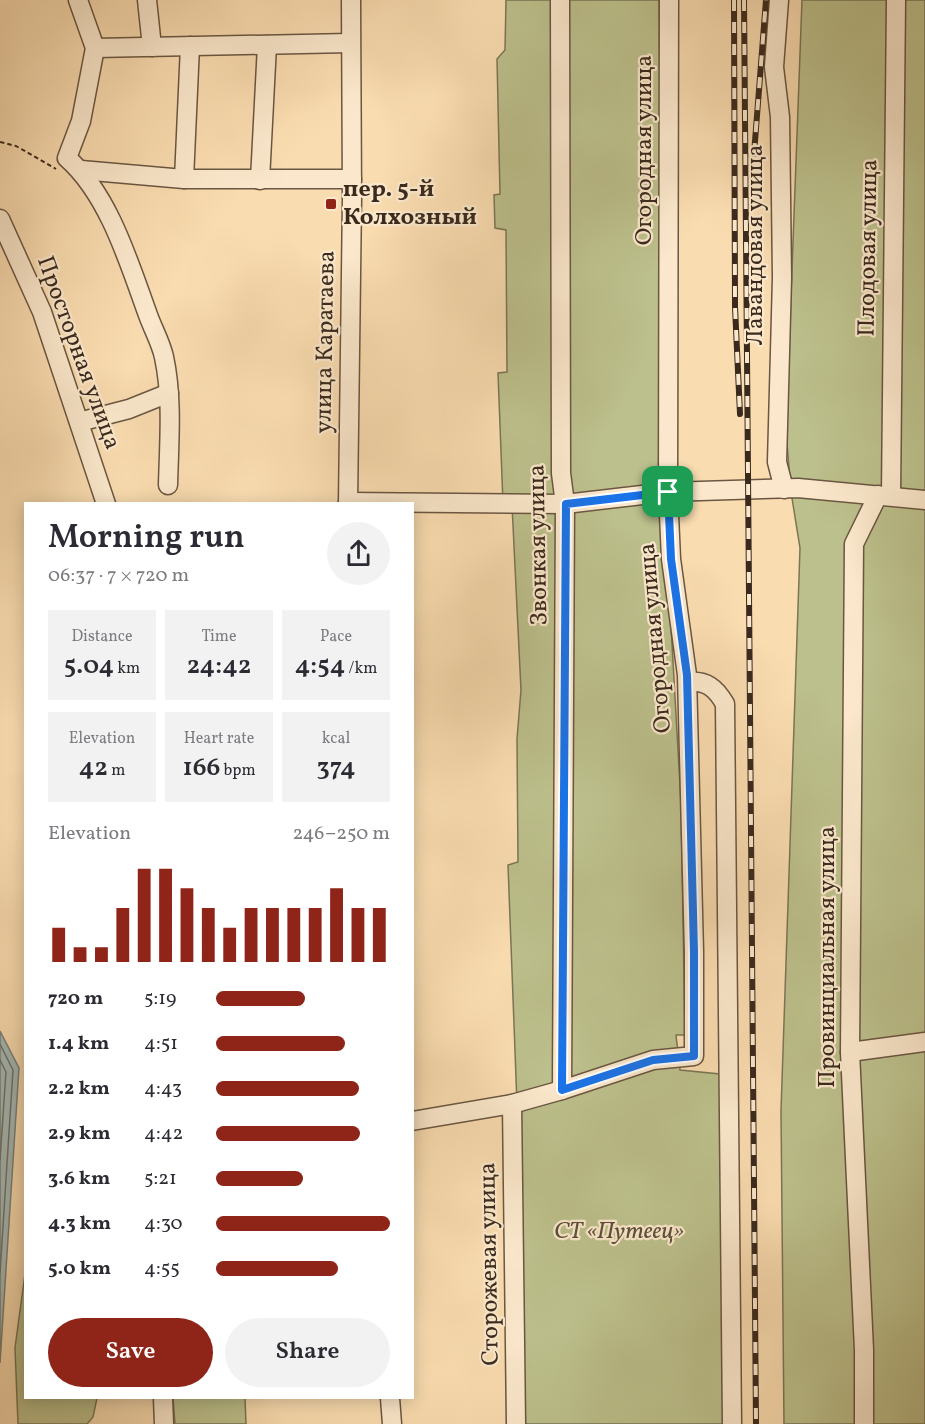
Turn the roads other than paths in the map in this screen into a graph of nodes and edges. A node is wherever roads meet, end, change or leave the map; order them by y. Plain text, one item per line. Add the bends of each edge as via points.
1 (78, 0) edge
2 (147, 0) edge
3 (351, 0) edge
4 (560, 0) edge
5 (669, 0) edge
6 (779, 0) edge
7 (896, 0) edge
8 (350, 43) junction
9 (267, 45) junction
10 (190, 46) junction
11 (152, 47) junction
12 (95, 48) junction
13 (81, 170) junction
14 (184, 179) junction
15 (352, 179) junction
16 (260, 180) junction
17 (0, 219) edge
18 (169, 393) junction
19 (79, 422) junction
20 (168, 485) dead end
21 (783, 489) junction
22 (668, 492) junction
23 (884, 496) junction
24 (925, 500) edge
25 (105, 502) edge
26 (348, 502) edge
27 (414, 503) edge
28 (566, 504) junction
29 (688, 682) junction
30 (925, 1042) edge
31 (850, 1052) junction
32 (562, 1090) junction
33 (512, 1104) junction
34 (414, 1121) edge
35 (163, 1399) edge
36 (390, 1399) edge
37 (164, 1424) edge
38 (392, 1424) edge
39 (516, 1424) edge
40 (732, 1424) edge
41 (864, 1424) edge

1 - 12 street
2 - 11 street
3 - 8 street, улица Каратаева
4 - 28 street, Звонкая улица via 561,473
5 - 22 street, Огородная улица
6 - 21 street, Лавандовая улица via 774,67 780,117 782,278 777,462
7 - 23 street, Плодовая улица
8 - 9 street
8 - 15 street, улица Каратаева
9 - 10 street
9 - 16 street
10 - 11 street
10 - 14 street
11 - 12 street
12 - 13 street via 81,121 67,158
13 - 14 street
13 - 18 street via 104,208 129,264 164,356
14 - 16 street
15 - 16 street
15 - 26 street, улица Каратаева
17 - 19 street, Просторная улица via 42,312
18 - 19 street
18 - 20 street
19 - 25 street, Просторная улица
21 - 22 street
21 - 23 street
22 - 28 street
22 - 29 street, Огородная улица via 671,559
23 - 24 street
23 - 31 street, Провинциальная улица via 854,544
27 - 28 street
28 - 32 street, Звонкая улица
29 - 32 street, Огородная улица via 694,1056 653,1060
29 - 40 street via 701,681 718,691 725,704
30 - 31 street
31 - 41 street, Провинциальная улица
32 - 33 street
33 - 34 street
33 - 39 street, Сторожевая улица
35 - 37 street
36 - 38 street

